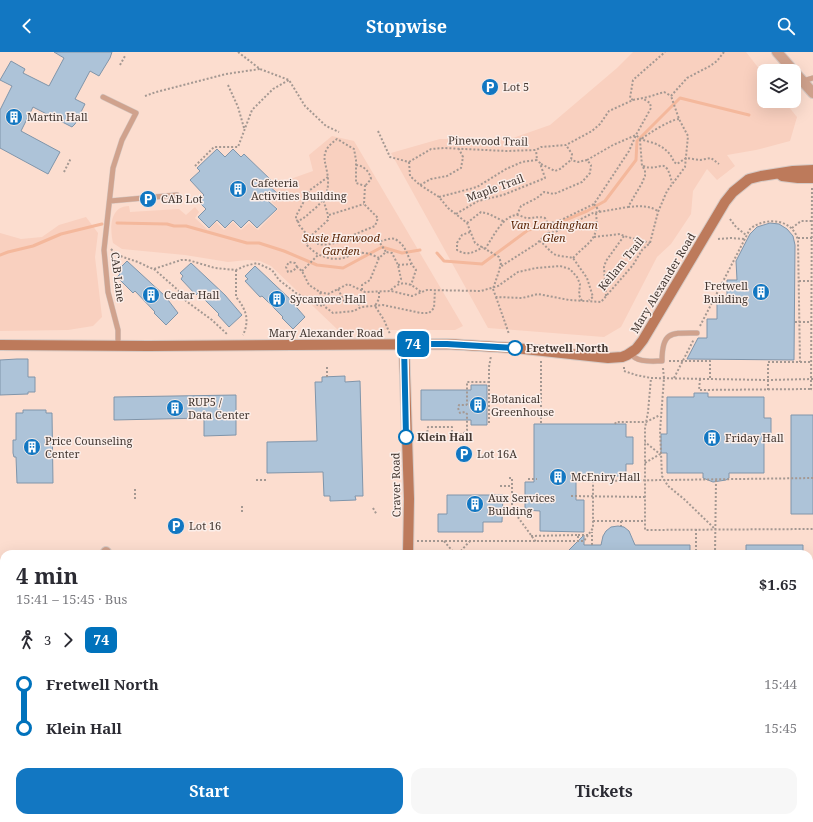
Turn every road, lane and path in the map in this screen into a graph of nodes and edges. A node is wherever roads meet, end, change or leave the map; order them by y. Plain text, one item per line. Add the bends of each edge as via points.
1 (238, 52) edge
2 (665, 52) edge
3 (724, 52) edge
4 (777, 52) edge
5 (125, 56) dead end
6 (120, 65) dead end
7 (260, 69) junction
8 (289, 80) junction
9 (808, 80) edge
10 (228, 85) dead end
11 (813, 93) edge
12 (145, 96) dead end
13 (671, 96) junction
14 (103, 97) dead end
15 (642, 98) junction
16 (633, 100) junction
17 (679, 119) junction
18 (245, 129) junction
19 (378, 131) dead end
20 (339, 132) dead end
21 (636, 135) junction
22 (640, 140) junction
23 (566, 145) junction
24 (459, 148) junction
25 (536, 150) junction
26 (71, 158) dead end
27 (686, 158) junction
28 (537, 160) junction
29 (571, 160) junction
30 (587, 160) junction
31 (410, 162) junction
32 (540, 163) junction
33 (719, 164) dead end
34 (356, 165) junction
35 (195, 166) dead end
36 (642, 166) junction
37 (813, 170) edge
38 (64, 172) dead end
39 (772, 175) junction
40 (328, 177) junction
41 (813, 180) edge
42 (672, 183) junction
43 (364, 186) junction
44 (420, 186) junction
45 (177, 195) dead end
46 (439, 197) junction
47 (323, 200) junction
48 (110, 201) junction
49 (364, 204) junction
50 (594, 204) junction
51 (628, 207) junction
52 (658, 212) junction
53 (596, 213) junction
54 (601, 213) junction
55 (456, 214) junction
56 (328, 215) junction
57 (517, 215) junction
58 (812, 215) edge
59 (730, 219) dead end
60 (298, 221) junction
61 (812, 221) junction
62 (505, 222) junction
63 (467, 223) junction
64 (548, 224) junction
65 (792, 228) junction
66 (470, 232) junction
67 (548, 234) junction
68 (310, 236) junction
69 (624, 236) junction
70 (746, 236) junction
71 (594, 237) junction
72 (798, 238) junction
73 (812, 238) junction
74 (718, 239) dead end
75 (744, 239) junction
76 (380, 240) junction
77 (350, 241) junction
78 (539, 241) junction
79 (105, 242) junction
80 (650, 243) junction
81 (485, 249) junction
82 (386, 252) junction
83 (318, 255) junction
84 (379, 258) junction
85 (573, 258) junction
86 (410, 264) junction
87 (398, 265) junction
88 (297, 267) junction
89 (500, 267) junction
90 (154, 269) junction
91 (236, 270) junction
92 (302, 271) junction
93 (799, 281) junction
94 (812, 281) edge
95 (398, 284) junction
96 (411, 285) junction
97 (338, 289) junction
98 (492, 289) junction
99 (362, 290) junction
100 (435, 290) junction
101 (391, 291) junction
102 (320, 292) junction
103 (379, 292) junction
104 (421, 292) junction
105 (606, 296) junction
106 (496, 297) junction
107 (582, 301) junction
108 (588, 301) junction
109 (324, 306) junction
110 (375, 306) junction
111 (361, 307) junction
112 (794, 322) dead end
113 (799, 322) junction
114 (812, 322) junction
115 (697, 333) junction
116 (390, 334) dead end
117 (509, 334) dead end
118 (228, 336) dead end
119 (243, 336) dead end
120 (404, 344) junction
121 (0, 345) edge
122 (118, 346) junction
123 (630, 353) junction
124 (492, 354) dead end
125 (541, 361) dead end
126 (662, 361) junction
127 (683, 361) junction
128 (800, 362) junction
129 (812, 362) junction
130 (327, 366) dead end
131 (624, 366) dead end
132 (327, 377) dead end
133 (651, 378) junction
134 (664, 378) junction
135 (674, 379) junction
136 (700, 379) junction
137 (710, 379) junction
138 (812, 379) edge
139 (768, 380) junction
140 (489, 382) junction
141 (768, 390) junction
142 (812, 390) edge
143 (660, 415) junction
144 (646, 422) junction
145 (489, 423) dead end
146 (541, 424) dead end
147 (616, 424) dead end
148 (417, 434) dead end
149 (645, 442) junction
150 (660, 454) junction
151 (645, 463) junction
152 (509, 478) dead end
153 (813, 478) edge
154 (528, 479) dead end
155 (537, 479) dead end
156 (256, 480) dead end
157 (267, 480) dead end
158 (664, 480) junction
159 (716, 480) junction
160 (645, 481) junction
161 (500, 486) dead end
162 (512, 486) junction
163 (135, 489) dead end
164 (571, 496) dead end
165 (593, 497) junction
166 (645, 497) junction
167 (135, 499) dead end
168 (242, 506) dead end
169 (373, 508) dead end
170 (242, 514) dead end
171 (377, 515) dead end
172 (592, 521) junction
173 (621, 521) junction
174 (645, 521) junction
175 (621, 526) dead end
176 (696, 529) junction
177 (715, 529) junction
178 (813, 529) edge
179 (578, 535) junction
180 (590, 535) junction
181 (531, 536) junction
182 (444, 541) junction
183 (470, 541) junction
184 (578, 541) junction
185 (416, 542) dead end
186 (536, 542) junction
187 (592, 545) dead end
188 (408, 550) edge
189 (453, 550) edge
190 (461, 550) edge
191 (696, 550) edge
192 (715, 550) edge

1 - 7 path
2 - 16 path via 633,80 630,98
3 - 13 path via 710,66 686,78
4 - 9 street
5 - 6 path
7 - 8 path
7 - 12 path via 226,74
8 - 18 path via 273,89 252,110
8 - 20 path via 305,106 326,126
9 - 11 street
10 - 18 path
13 - 15 path, Pinewood Trail via 664,92
13 - 17 path, Kellam Trail
14 - 48 lane, CAB Lane via 136,113 119,148 113,168
15 - 16 path, Pinewood Trail
15 - 21 path via 650,103 651,108
16 - 23 path, Pinewood Trail via 609,111 592,131
17 - 22 path via 674,119
17 - 27 path, Kellam Trail via 688,136
18 - 35 path via 238,147 214,147
19 - 31 path via 390,157
21 - 22 path
21 - 30 path
21 - 50 path via 629,151
22 - 27 path via 651,142 668,151 677,164
22 - 36 path
23 - 25 path, Pinewood Trail via 542,146
23 - 29 path via 572,154
24 - 25 path, Pinewood Trail
24 - 31 path, Pinewood Trail via 431,149
24 - 44 path via 463,157 461,168
25 - 28 path
26 - 38 path
27 - 33 path via 711,158
27 - 42 path, Kellam Trail via 685,167
28 - 32 path
28 - 46 path via 522,162 506,169 477,187
29 - 30 path
29 - 32 path via 554,171
30 - 57 path via 591,165 590,172 582,182 554,194 544,192 521,206
31 - 44 path via 410,176
32 - 55 path, Maple Trail via 545,178 503,196 478,201
34 - 40 path via 354,148 336,139 330,143 325,153
34 - 43 path via 356,183
34 - 43 path via 361,166 371,176
36 - 42 path via 667,167
36 - 51 path via 645,176
37 - 39 street, Mary Alexander Road
39 - 41 street, Mary Alexander Road
39 - 123 street, Mary Alexander Road via 749,179 728,197 643,340
40 - 47 path
40 - 60 path via 306,194 296,216
41 - 58 path
42 - 52 path, Kellam Trail
43 - 49 path
44 - 46 path
45 - 48 lane
46 - 55 path
47 - 56 path
47 - 60 path via 308,216
48 - 79 lane, CAB Lane
49 - 56 path
49 - 77 path via 378,218 375,226 353,235
50 - 54 path
50 - 64 path
51 - 52 path via 651,207
51 - 54 path
52 - 80 path, Kellam Trail
53 - 54 path
53 - 67 path
53 - 71 path
55 - 63 path
56 - 68 path via 328,220
57 - 62 path
57 - 64 path via 529,219 538,216 545,218
58 - 61 path
59 - 70 path
60 - 68 path
61 - 65 path via 801,222
61 - 73 path
62 - 63 path via 481,212
62 - 81 path
63 - 66 path
64 - 67 path
65 - 70 path via 786,223 765,222 755,225
65 - 72 path
66 - 81 path via 475,243
66 - 81 path via 462,235 457,243 457,250 464,254
67 - 78 path
68 - 77 path via 318,244 326,245
68 - 83 path via 306,244
69 - 71 path via 620,234
69 - 80 path
69 - 105 path via 604,267
70 - 75 path
71 - 85 path
72 - 73 path
72 - 93 path
73 - 94 path
74 - 75 path
75 - 115 path
76 - 77 path
76 - 82 path
76 - 86 path via 397,240 406,249
78 - 85 path via 554,254
78 - 89 path
79 - 90 path via 123,258
79 - 122 lane, CAB Lane via 107,284 117,326
80 - 105 path, Kellam Trail
81 - 89 path via 499,257
82 - 84 path
82 - 87 path via 392,253
83 - 84 path via 344,258 353,253 366,253
83 - 92 path
84 - 99 path via 370,280 362,285
85 - 108 path via 589,282 592,297
86 - 87 path
86 - 96 path via 416,270
87 - 95 path via 401,279
88 - 88 path via 288,272 286,267 289,262 295,263
88 - 92 path
89 - 98 path
90 - 91 path via 188,260 216,268
90 - 118 path via 179,291 186,301 212,320
91 - 109 path via 257,263 265,266 296,293
91 - 119 path via 236,297 243,304 247,314
92 - 102 path via 309,285
93 - 94 path
93 - 113 path
94 - 114 path
95 - 96 path via 402,282
95 - 101 path
96 - 104 path
97 - 99 path via 348,284
97 - 102 path via 328,294
97 - 111 path via 344,301 355,302
98 - 100 path
98 - 106 path
98 - 107 path via 522,270 560,266 570,269 577,277
99 - 103 path
100 - 104 path
100 - 110 path via 434,308 429,312
101 - 103 path
101 - 104 path via 412,296
102 - 109 path
103 - 110 path
105 - 108 path, Kellam Trail via 601,302
106 - 107 path, Kellam Trail via 522,298 538,294
106 - 117 path
107 - 108 path, Kellam Trail
109 - 111 path via 333,312 354,311
110 - 111 path
110 - 116 path
112 - 113 path
113 - 114 path
113 - 128 path
114 - 129 path
115 - 126 lane via 668,336 662,346
115 - 127 path
120 - 122 street, Mary Alexander Road
120 - 123 street, Mary Alexander Road via 475,345 599,358 622,357
120 - 188 street, Craver Road
121 - 122 street, Mary Alexander Road
123 - 126 lane via 635,359
124 - 140 path via 489,362
125 - 146 path
126 - 127 path
126 - 134 path
127 - 135 path
127 - 137 path via 710,361
128 - 129 path
128 - 139 path via 768,362
129 - 138 path
130 - 132 path
131 - 133 path via 624,371
133 - 134 path
133 - 144 path
134 - 135 path
134 - 143 path
135 - 136 path
136 - 137 path
136 - 141 path via 699,390
137 - 139 path
138 - 139 path
138 - 142 path
139 - 141 path
140 - 145 path
140 - 148 path via 468,382 467,404 459,405 458,408 460,413 467,414 467,430 463,434 452,434 452,427 428,427 427,434
141 - 142 path
143 - 144 path
143 - 150 path
144 - 147 path
144 - 149 path
149 - 150 path
149 - 151 path
150 - 151 path
150 - 158 path
151 - 160 path
152 - 162 path via 512,478
153 - 159 path
154 - 155 path
156 - 157 path
158 - 159 path
158 - 160 path
158 - 177 path
159 - 177 path
160 - 165 path via 593,481
160 - 166 path
161 - 162 path
162 - 181 path via 512,509
163 - 167 path
164 - 165 path
165 - 166 path
165 - 172 path
166 - 174 path
168 - 170 path
169 - 171 path
172 - 173 path
172 - 180 path
173 - 174 path
173 - 175 path
174 - 176 path via 645,530
176 - 177 path
176 - 191 path
177 - 178 path
177 - 192 path
179 - 180 path
179 - 181 path
179 - 184 path
180 - 184 path via 584,541
180 - 187 path
181 - 186 path
182 - 183 path
182 - 185 path
182 - 189 path
183 - 186 path
183 - 190 path
184 - 186 path

